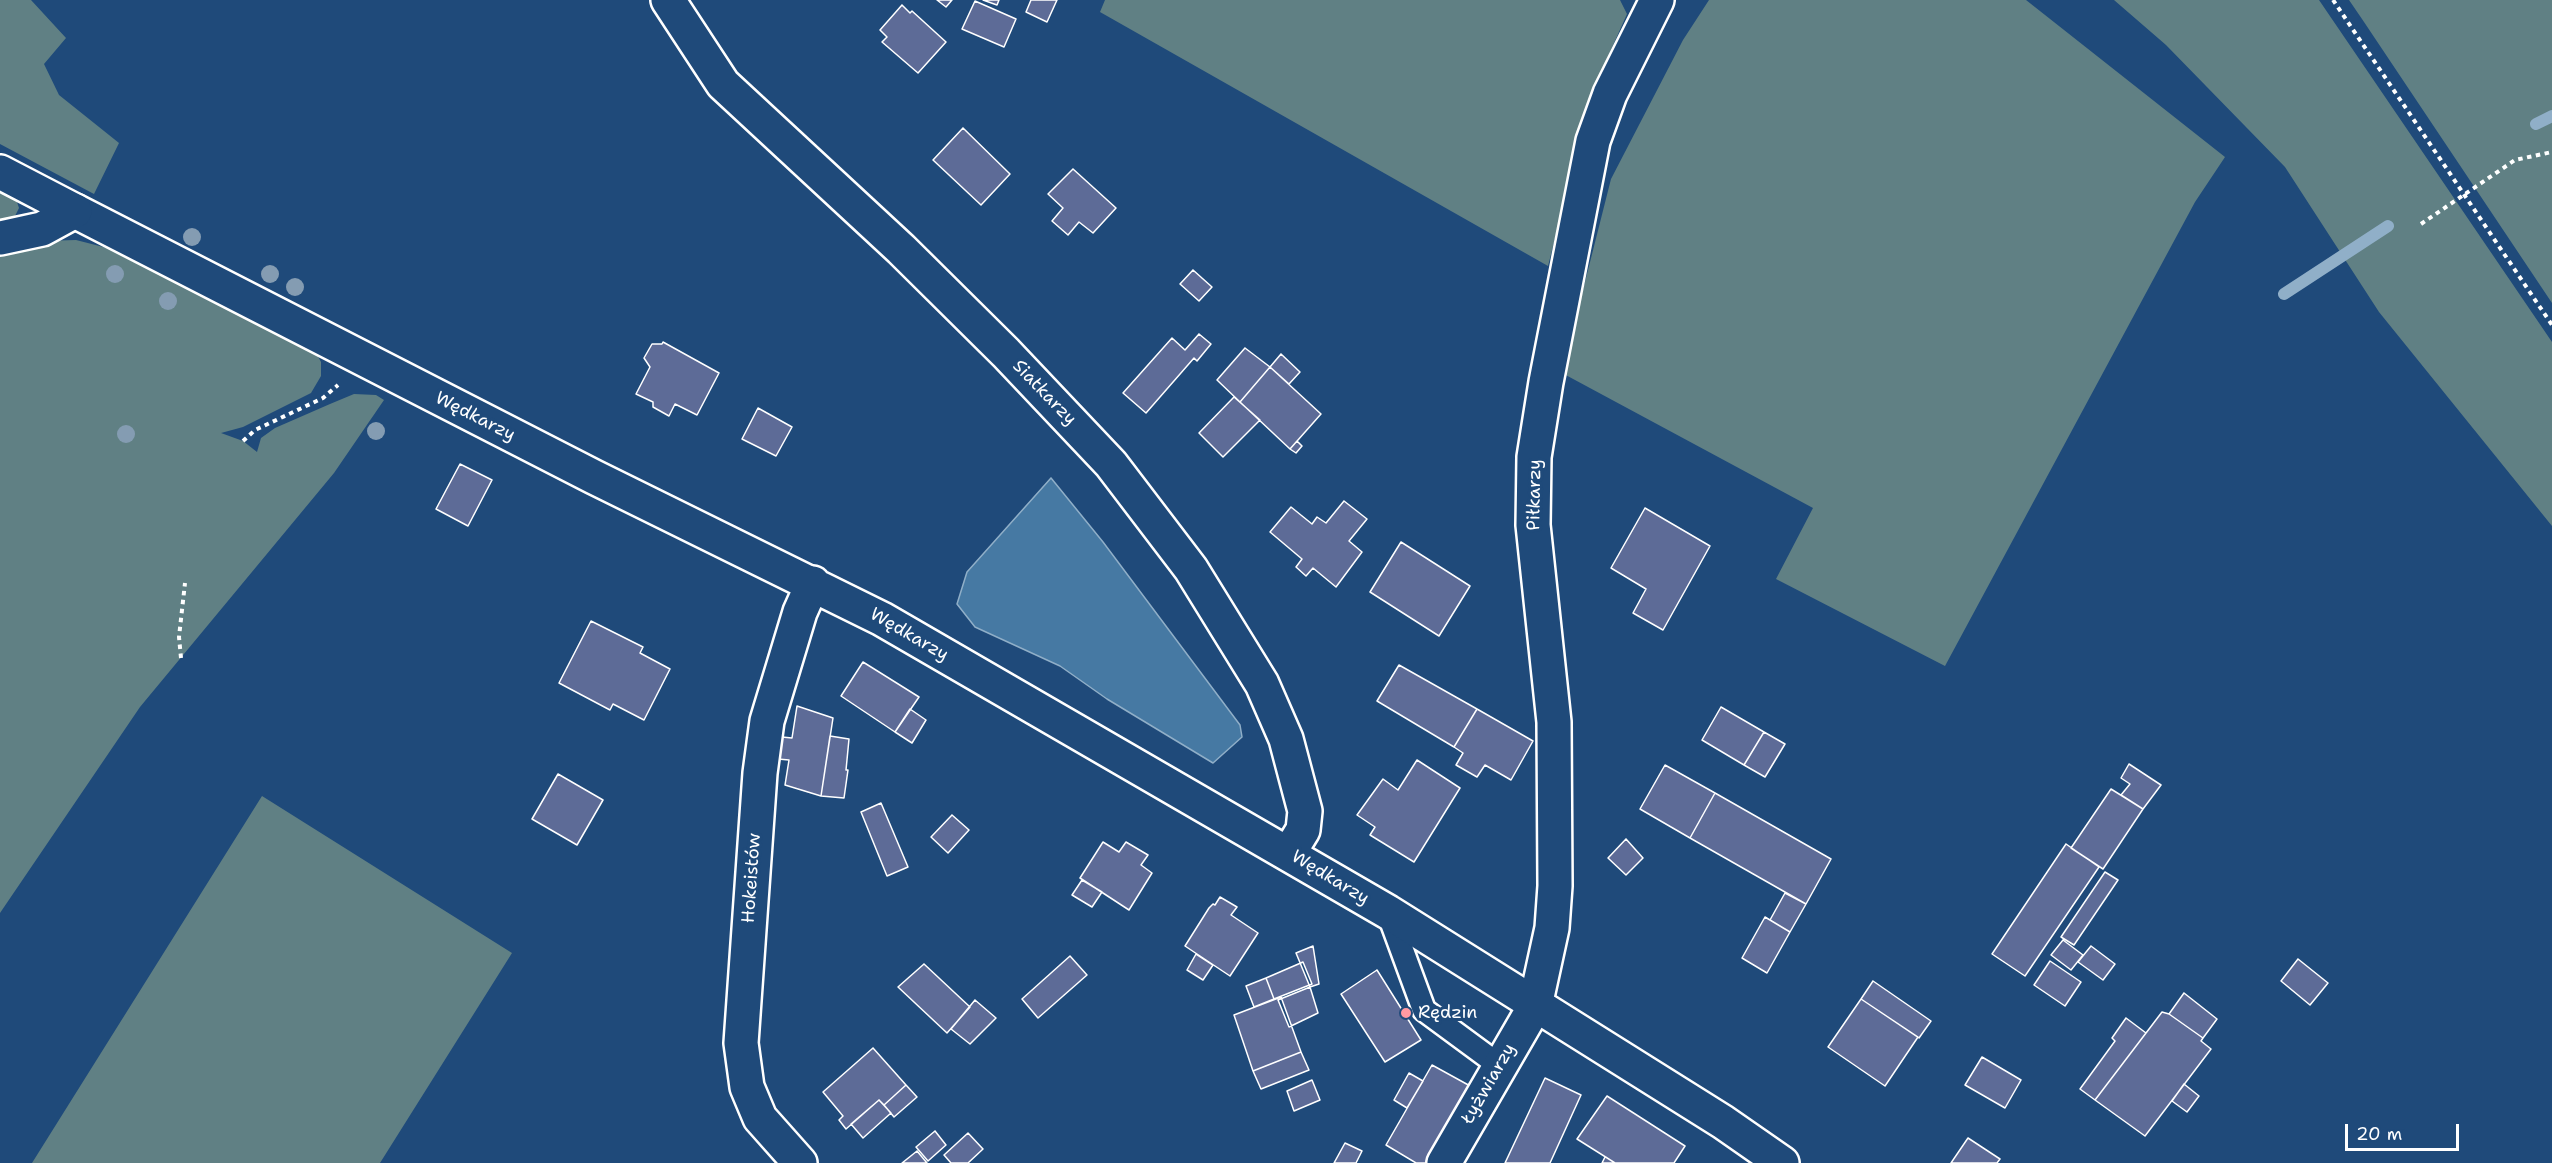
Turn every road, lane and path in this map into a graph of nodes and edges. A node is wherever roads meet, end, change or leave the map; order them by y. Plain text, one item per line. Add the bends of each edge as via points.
1 (668, 0) edge
2 (1657, 0) edge
3 (2333, 0) edge
4 (2552, 152) edge
5 (0, 172) edge
6 (2464, 195) junction
7 (75, 210) junction
8 (2421, 224) dead end
9 (0, 238) edge
10 (2552, 325) edge
11 (356, 354) junction
12 (243, 441) dead end
13 (185, 583) dead end
14 (813, 583) junction
15 (181, 658) dead end
16 (1288, 854) junction
17 (1388, 912) junction
18 (1535, 1006) junction
19 (1500, 1066) junction
20 (800, 1163) edge
21 (1444, 1163) edge
22 (1782, 1163) edge

1 - 16 street, Siatkarzy via 723,84 901,249 1006,353 1111,464 1191,569 1262,684 1286,739 1305,810 1303,830
2 - 18 street, Piłkarzy via 1610,94 1593,141 1534,458 1533,525 1554,722 1555,886 1552,928
3 - 6 path
4 - 6 path via 2516,160
5 - 7 street, Wędkarzy
6 - 8 path
6 - 10 path
7 - 9 street via 42,229
7 - 11 street, Wędkarzy
11 - 12 path via 344,381 323,398 255,430
11 - 14 street, Wędkarzy via 594,477
13 - 15 path via 179,637
14 - 16 street, Wędkarzy
14 - 20 street, Hokeistów via 800,612 767,721 741,1043 747,1087 760,1118
16 - 17 street, Wędkarzy
17 - 18 street, Wędkarzy
17 - 19 lane via 1424,1010
18 - 19 street, Łyżwiarzy
18 - 22 street, Wędkarzy via 1609,1049
19 - 21 street, Łyżwiarzy

